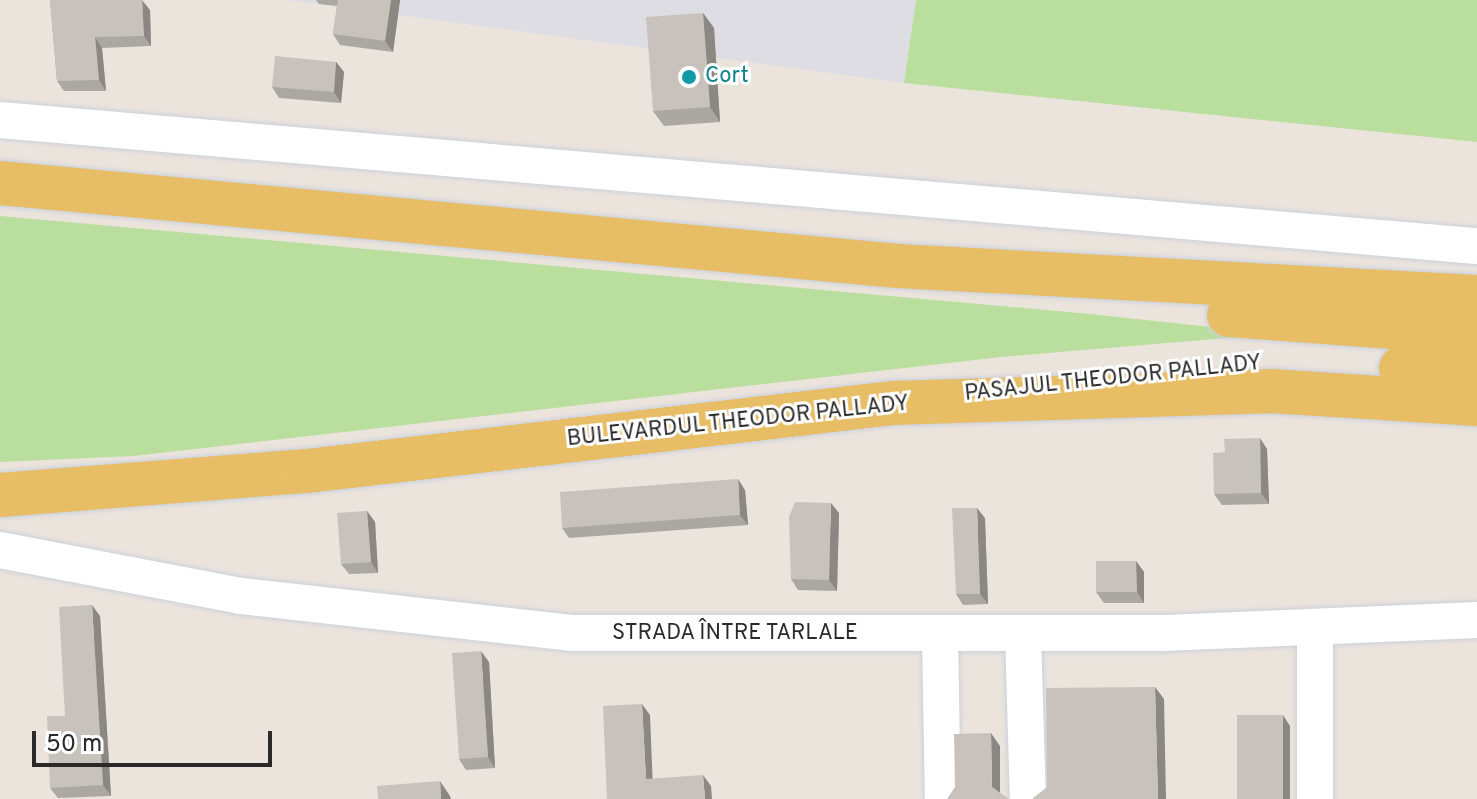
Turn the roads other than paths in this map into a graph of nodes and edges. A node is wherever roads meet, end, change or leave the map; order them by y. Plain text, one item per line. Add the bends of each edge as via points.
1 (0, 120) edge
2 (0, 183) edge
3 (1477, 246) edge
4 (898, 266) junction
5 (1477, 297) edge
6 (1477, 333) edge
7 (1477, 372) edge
8 (893, 403) junction
9 (1477, 404) edge
10 (0, 495) edge
11 (0, 550) edge
12 (1477, 620) edge
13 (1315, 630) junction
14 (940, 635) junction
15 (1023, 635) junction
16 (943, 799) edge
17 (1028, 799) edge
18 (1315, 799) edge

1 - 3 street
2 - 4 main road
4 - 5 main road
4 - 6 main road, PASAJUL THEODOR PALLADY via 1226,315
7 - 8 main road, PASAJUL THEODOR PALLADY via 1241,362
8 - 9 main road, BULEVARDUL THEODOR PALLADY via 1270,391
8 - 10 main road, BULEVARDUL THEODOR PALLADY via 230,479
11 - 14 street, STRADA ÎNTRE TARLALE via 242,596 507,629
12 - 13 street, STRADA ÎNTRE TARLALE
13 - 15 street, STRADA ÎNTRE TARLALE
13 - 18 street
14 - 15 street, STRADA ÎNTRE TARLALE
14 - 16 street
15 - 17 street

